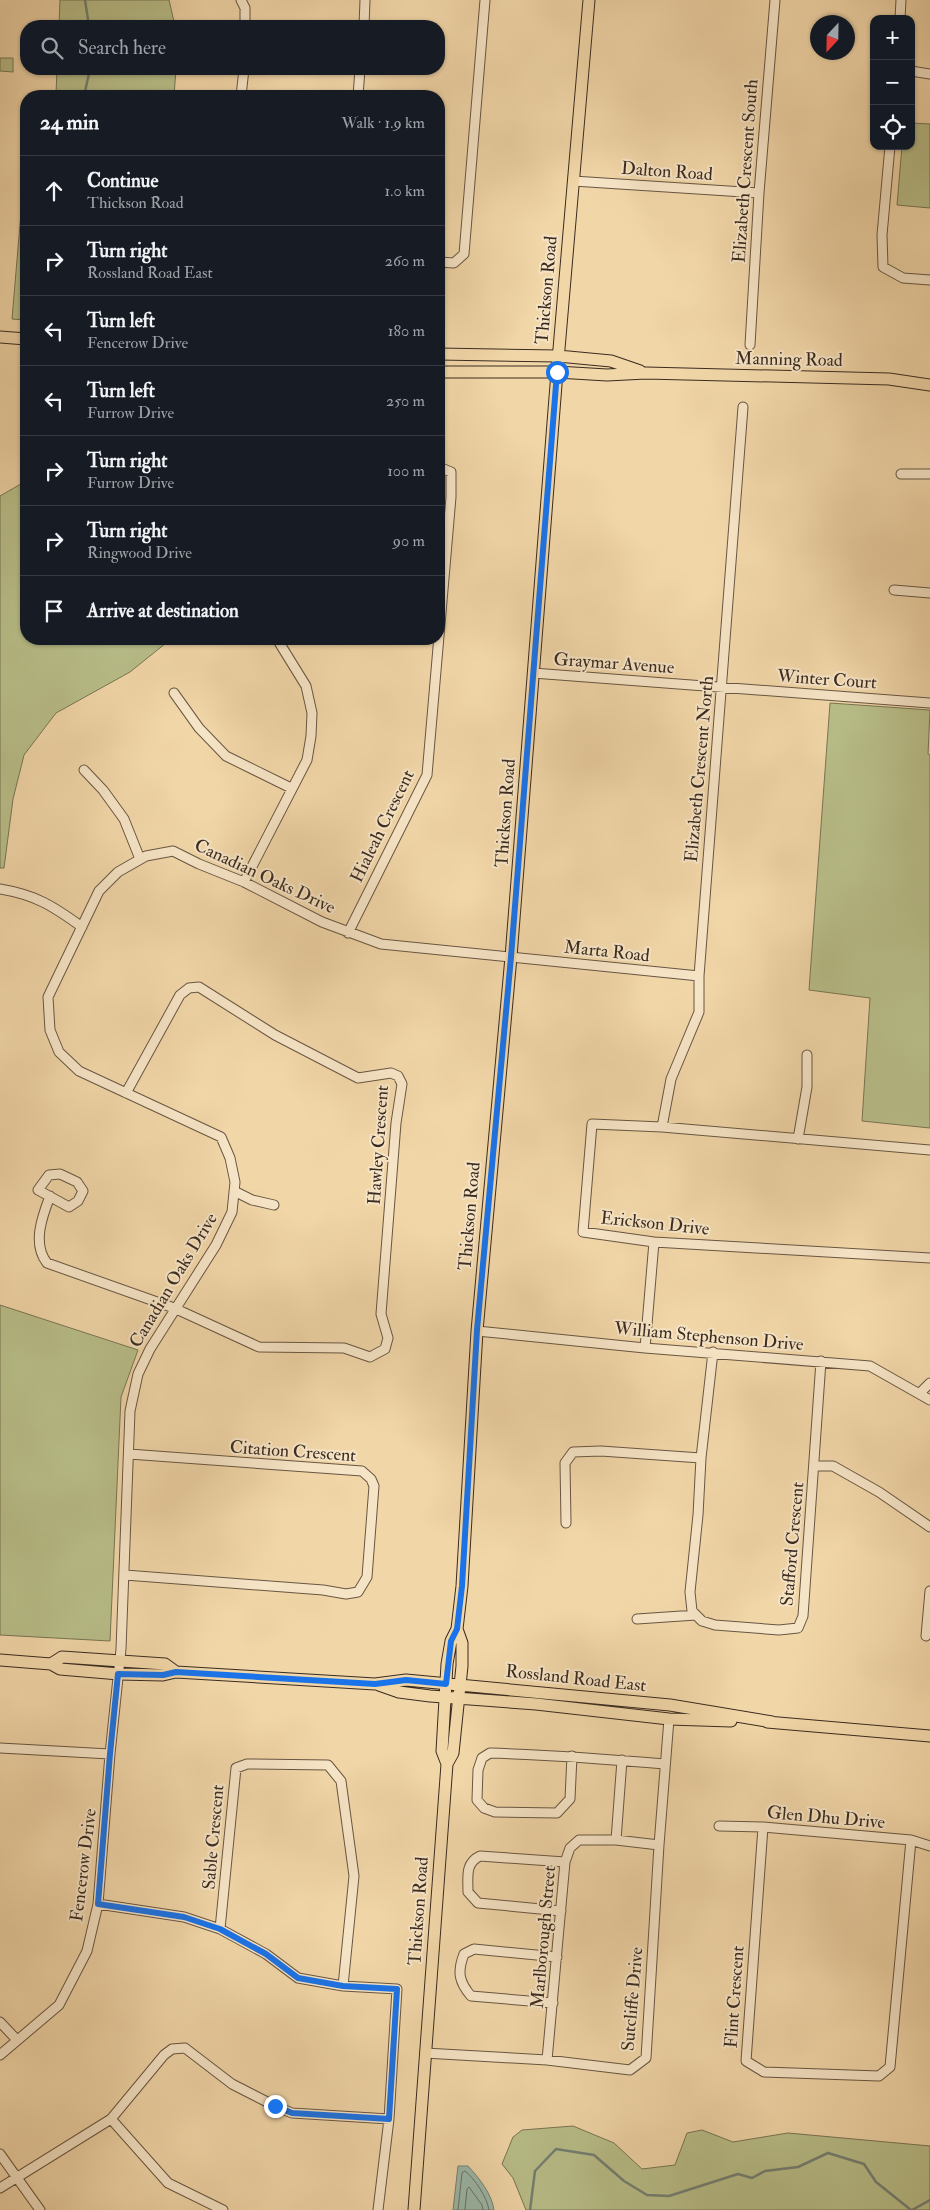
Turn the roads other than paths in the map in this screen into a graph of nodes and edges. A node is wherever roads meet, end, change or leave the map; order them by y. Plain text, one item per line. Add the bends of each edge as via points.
1 (241, 0) edge
2 (365, 0) edge
3 (485, 0) edge
4 (589, 0) edge
5 (775, 0) edge
6 (901, 0) edge
7 (900, 15) edge
8 (245, 20) edge
9 (364, 20) edge
10 (915, 72) edge
11 (930, 74) edge
12 (243, 75) edge
13 (360, 75) edge
14 (242, 90) edge
15 (358, 90) edge
16 (890, 150) edge
17 (573, 181) junction
18 (759, 193) junction
19 (445, 262) edge
20 (930, 280) edge
21 (0, 337) edge
22 (20, 339) edge
23 (750, 345) dead end
24 (445, 354) edge
25 (558, 356) junction
26 (445, 372) edge
27 (557, 372) junction
28 (646, 373) junction
29 (930, 385) edge
30 (743, 407) dead end
31 (445, 470) edge
32 (902, 474) dead end
33 (930, 474) edge
34 (445, 566) edge
35 (894, 590) dead end
36 (930, 593) edge
37 (281, 645) edge
38 (438, 645) edge
39 (533, 673) junction
40 (722, 687) junction
41 (174, 693) dead end
42 (930, 703) edge
43 (84, 770) dead end
44 (291, 788) junction
45 (140, 859) junction
46 (244, 882) junction
47 (0, 889) edge
48 (82, 927) junction
49 (348, 933) junction
50 (511, 957) junction
51 (699, 976) junction
52 (808, 1055) dead end
53 (126, 1093) junction
54 (662, 1127) junction
55 (798, 1139) junction
56 (930, 1150) edge
57 (234, 1192) junction
58 (50, 1196) junction
59 (274, 1205) dead end
60 (654, 1242) junction
61 (930, 1258) edge
62 (174, 1308) junction
63 (477, 1330) junction
64 (645, 1348) junction
65 (713, 1352) junction
66 (821, 1361) junction
67 (930, 1383) edge
68 (920, 1393) junction
69 (930, 1400) edge
70 (128, 1454) junction
71 (701, 1458) junction
72 (815, 1466) junction
73 (566, 1523) dead end
74 (930, 1526) edge
75 (124, 1575) junction
76 (930, 1591) edge
77 (696, 1616) junction
78 (637, 1619) dead end
79 (457, 1629) junction
80 (926, 1636) dead end
81 (0, 1660) edge
82 (120, 1661) junction
83 (51, 1664) junction
84 (176, 1672) junction
85 (118, 1674) junction
86 (375, 1684) junction
87 (446, 1684) junction
88 (460, 1685) junction
89 (445, 1697) junction
90 (459, 1698) junction
91 (668, 1719) junction
92 (772, 1722) junction
93 (930, 1736) edge
94 (0, 1748) edge
95 (110, 1754) junction
96 (572, 1756) junction
97 (622, 1760) junction
98 (448, 1764) junction
99 (665, 1764) junction
100 (719, 1826) dead end
101 (763, 1827) junction
102 (616, 1840) junction
103 (911, 1840) junction
104 (659, 1845) junction
105 (930, 1846) edge
106 (565, 1862) junction
107 (98, 1904) junction
108 (561, 1911) junction
109 (220, 1929) junction
110 (557, 1957) junction
111 (343, 1986) junction
112 (553, 2004) junction
113 (0, 2022) edge
114 (17, 2040) junction
115 (425, 2053) junction
116 (0, 2055) edge
117 (547, 2060) junction
118 (111, 2119) junction
119 (389, 2119) junction
120 (0, 2154) edge
121 (17, 2177) junction
122 (0, 2188) edge
123 (40, 2210) edge
124 (223, 2210) edge
125 (378, 2210) edge
126 (414, 2210) edge

1 - 8 street
2 - 9 street
3 - 19 street via 464,254 454,263
4 - 17 main road, Thickson Road
5 - 18 street, Elizabeth Crescent South
6 - 7 street
10 - 11 street
12 - 14 street
13 - 15 street
16 - 20 street via 882,235 883,267 902,278
17 - 18 street, Dalton Road
17 - 25 main road, Thickson Road
18 - 23 street, Elizabeth Crescent South
21 - 22 main road
24 - 25 main road, Manning Road
25 - 27 main road, Thickson Road
25 - 28 main road, Manning Road via 611,361
26 - 27 main road, Manning Road
27 - 28 main road, Manning Road
27 - 39 main road, Thickson Road
28 - 29 main road, Manning Road via 890,379
30 - 40 street, Elizabeth Crescent North
31 - 34 street, Hialeah Crescent via 451,472 451,497
32 - 33 street
35 - 36 street
37 - 44 street via 306,686 312,713 306,760
38 - 49 street, Hialeah Crescent via 427,775
39 - 40 street, Graymar Avenue
39 - 50 main road, Thickson Road
40 - 42 street, Winter Court
40 - 51 street, Elizabeth Crescent North
41 - 44 street via 199,728 226,756
43 - 45 street via 104,790 124,819
44 - 46 street
45 - 46 street, Canadian Oaks Drive via 173,851
45 - 48 street, Canadian Oaks Drive via 118,872 99,891
46 - 49 street, Canadian Oaks Drive
47 - 48 street via 25,893 53,906
48 - 53 street, Canadian Oaks Drive via 48,997 50,1030 59,1052 79,1071
49 - 50 street, Canadian Oaks Drive via 381,944
50 - 51 street, Marta Road
50 - 63 main road, Thickson Road
51 - 54 street, Elizabeth Crescent North via 699,1012 671,1079
52 - 55 street via 807,1088
53 - 57 street, Canadian Oaks Drive via 221,1137 230,1158
53 - 62 street, Hawley Crescent via 180,995 189,988 200,987 275,1035 358,1078 392,1073 402,1084 381,1314 388,1338 385,1349 370,1357 344,1348 259,1347
54 - 55 street, Erickson Drive
54 - 60 street, Erickson Drive via 592,1124 582,1232
55 - 56 street, Erickson Drive
57 - 59 street
57 - 62 street, Canadian Oaks Drive via 232,1212 216,1245
58 - 58 street via 69,1207 78,1201 83,1191 78,1182 60,1174 49,1175 38,1190
58 - 62 street via 40,1223 41,1255 47,1263
60 - 61 street, Erickson Drive
60 - 64 street
62 - 70 street, Canadian Oaks Drive via 138,1374 130,1411
63 - 64 street, William Stephenson Drive
63 - 79 main road, Thickson Road
64 - 65 street, William Stephenson Drive
65 - 66 street, William Stephenson Drive
65 - 71 street
66 - 68 street, William Stephenson Drive via 870,1366
66 - 72 street, Stafford Crescent
67 - 68 street
68 - 69 street, William Stephenson Drive
70 - 75 street, Canadian Oaks Drive
70 - 75 street, Citation Crescent via 362,1471 374,1486 367,1577 358,1592 346,1594
71 - 73 street via 573,1452 565,1463
71 - 77 street via 690,1592 692,1611
72 - 74 street via 833,1466
72 - 77 street, Stafford Crescent via 802,1616 798,1628 779,1630 715,1625
75 - 82 street, Canadian Oaks Drive
76 - 80 street
77 - 78 street
79 - 87 main road, Thickson Road via 451,1641
79 - 88 main road, Thickson Road via 462,1643
81 - 83 main road, Rossland Road East
82 - 83 main road, Rossland Road East via 62,1657
82 - 84 main road, Rossland Road East via 165,1664
82 - 85 street, Canadian Oaks Drive
83 - 85 main road, Rossland Road East via 60,1669
84 - 85 main road, Rossland Road East via 163,1675
84 - 86 main road, Rossland Road East
85 - 95 street, Fencerow Drive
86 - 87 main road, Rossland Road East via 406,1680
86 - 89 main road, Rossland Road East via 399,1692
87 - 88 main road, Rossland Road East
87 - 89 main road, Thickson Road
88 - 90 main road, Thickson Road
88 - 92 main road, Rossland Road East via 670,1705
89 - 90 main road, Rossland Road East
89 - 98 main road, Thickson Road via 442,1751
90 - 91 main road, Rossland Road East
90 - 98 main road, Thickson Road via 453,1753
91 - 92 main road, Rossland Road East
91 - 99 street, Sutcliffe Drive
92 - 93 main road, Rossland Road East
94 - 95 street
95 - 107 street, Fencerow Drive
96 - 96 street via 490,1754 482,1758 478,1770 477,1800 484,1808 495,1812 557,1813 570,1799
96 - 97 street
97 - 99 street
97 - 102 street
98 - 115 main road, Thickson Road
99 - 104 street, Sutcliffe Drive
100 - 101 street, Glen Dhu Drive
101 - 103 street, Glen Dhu Drive
101 - 103 street, Flint Crescent via 746,2061 764,2072 879,2076 890,2067
102 - 104 street, Marlborough Street
102 - 106 street, Marlborough Street via 579,1840 570,1848
103 - 105 street, Glen Dhu Drive
104 - 117 street, Sutcliffe Drive via 646,2058 630,2070
106 - 108 street, Marlborough Street
106 - 108 street via 480,1856 472,1860 468,1868 468,1892 478,1903
107 - 109 street via 184,1917
107 - 114 street, Fencerow Drive via 87,1951 59,2005
108 - 110 street, Marlborough Street
109 - 111 street via 266,1954 298,1978
109 - 111 street, Sable Crescent via 236,1768 247,1764 328,1765 341,1781 354,1876
110 - 112 street, Marlborough Street
110 - 112 street via 474,1950 464,1954 461,1962 460,1984 470,1996
111 - 119 street via 397,1989
112 - 117 street, Marlborough Street
113 - 114 street
114 - 116 street, Fencerow Drive
115 - 117 street, Sutcliffe Drive
115 - 126 main road, Thickson Road
118 - 119 street via 164,2055 172,2049 184,2048 232,2084 292,2113
118 - 121 street
118 - 124 street via 168,2182
119 - 125 street
120 - 121 street
121 - 122 street
121 - 123 street

